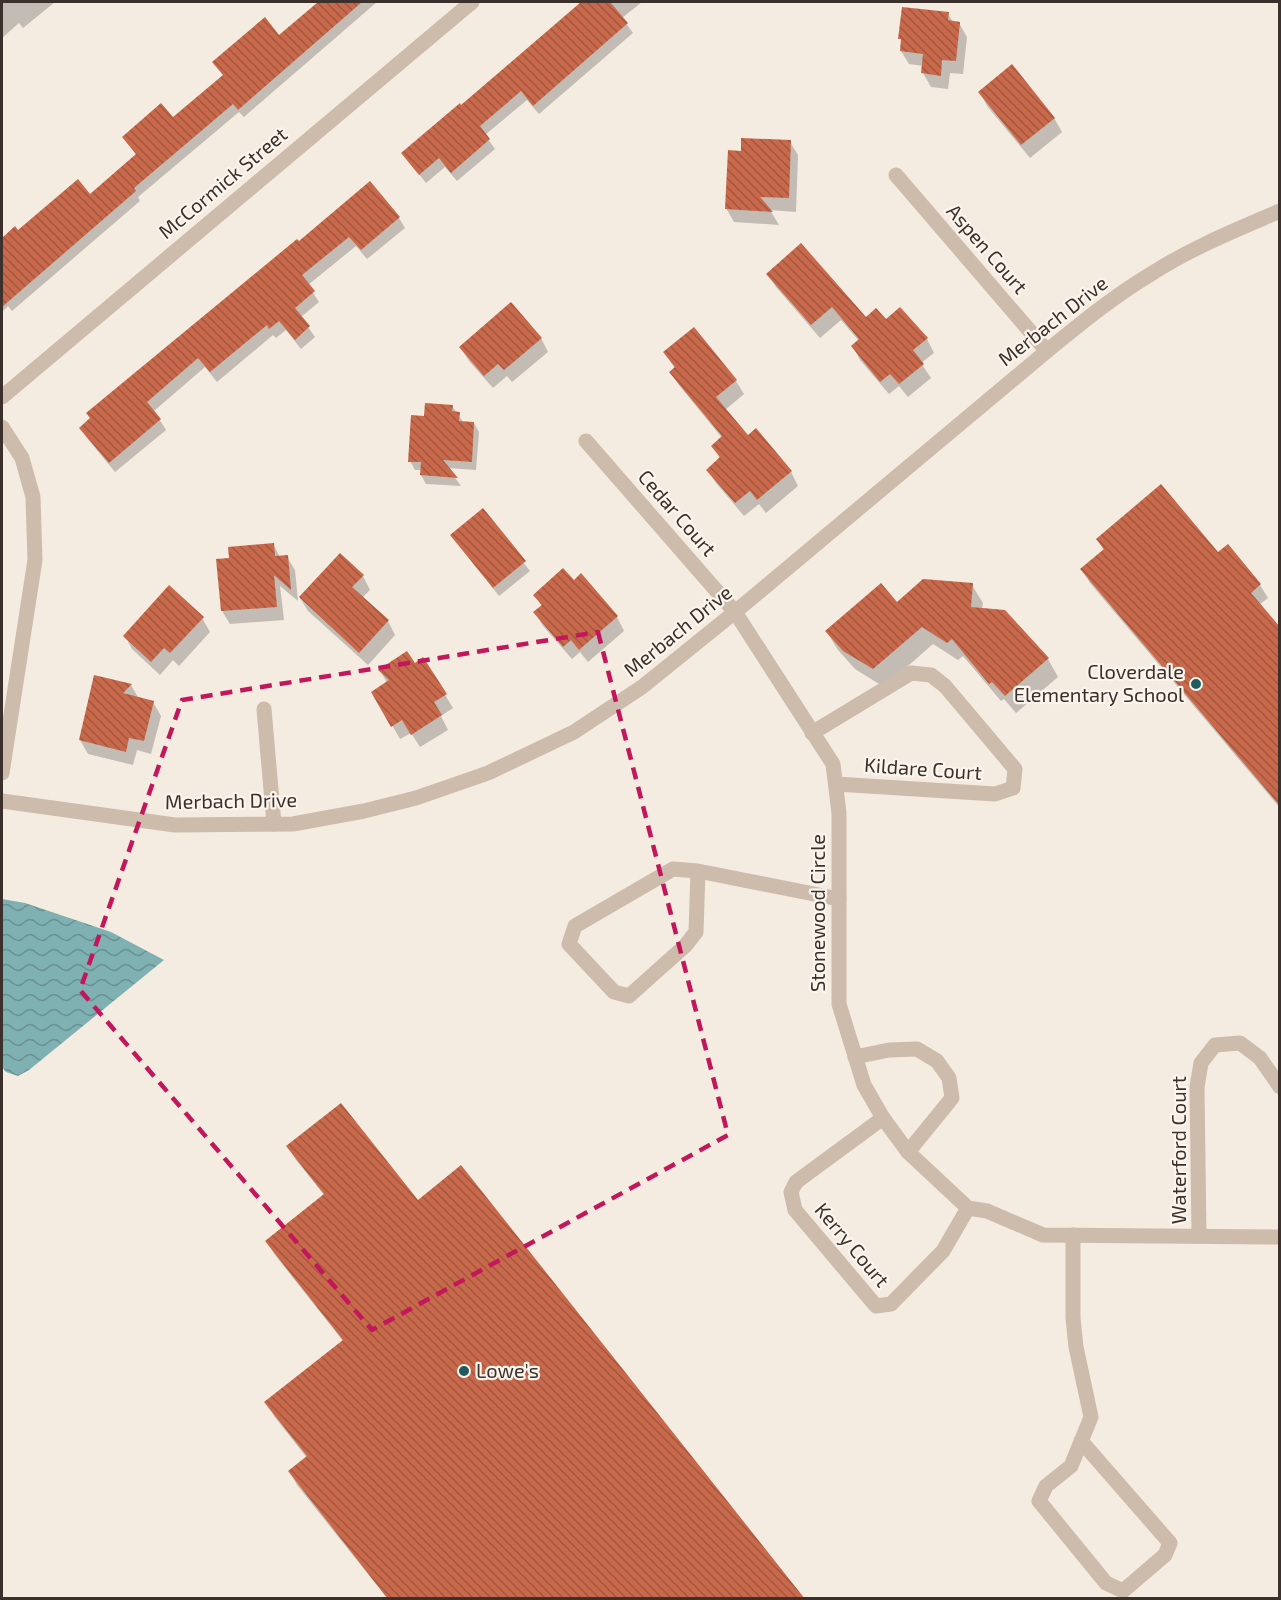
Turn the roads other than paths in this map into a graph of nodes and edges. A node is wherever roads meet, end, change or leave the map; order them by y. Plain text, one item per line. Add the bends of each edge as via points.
1 (472, 2) edge
2 (896, 175) dead end
3 (1280, 211) edge
4 (1047, 351) junction
5 (2, 397) edge
6 (2, 427) edge
7 (586, 441) dead end
8 (735, 612) junction
9 (264, 709) dead end
10 (812, 733) junction
11 (2, 773) edge
12 (836, 784) junction
13 (2, 801) edge
14 (274, 825) junction
15 (698, 871) junction
16 (839, 899) junction
17 (855, 1057) junction
18 (1280, 1087) edge
19 (883, 1118) junction
20 (908, 1152) junction
21 (968, 1208) junction
22 (1073, 1235) junction
23 (1199, 1236) junction
24 (1280, 1236) edge
25 (1081, 1441) junction

1 - 5 street, McCormick Street
2 - 4 street, Aspen Court
3 - 4 street, Merbach Drive via 1220,236 1150,274
4 - 8 street, Merbach Drive
6 - 11 street via 22,458 33,497 35,560
7 - 8 street, Cedar Court
8 - 10 street, Stonewood Circle
8 - 14 street, Merbach Drive via 620,703 541,749 488,773 416,798 354,813
9 - 14 street
10 - 12 street, Stonewood Circle via 833,764
10 - 12 street, Kildare Court via 911,673 931,675 945,686 1014,769 1013,788 995,794
12 - 16 street, Stonewood Circle
13 - 14 street, Merbach Drive via 175,825
15 - 15 street via 673,869 575,926 569,944 614,992 628,996 696,932
15 - 16 street
16 - 17 street, Stonewood Circle via 839,1004
17 - 19 street, Stonewood Circle via 864,1085
17 - 20 street via 917,1049 937,1061 949,1078 952,1098
18 - 23 street, Waterford Court via 1260,1058 1240,1043 1215,1045 1201,1063 1197,1087
19 - 20 street, Stonewood Circle
19 - 21 street, Kerry Court via 796,1182 791,1192 795,1210 876,1306 891,1304 943,1251
20 - 21 street, Stonewood Circle
21 - 22 street, Stonewood Circle via 987,1211 1043,1235
22 - 23 street, Stonewood Circle
22 - 25 street via 1074,1327 1091,1417
23 - 24 street, Stonewood Circle
25 - 25 street via 1071,1466 1046,1486 1039,1501 1106,1583 1123,1591 1166,1556 1170,1542

